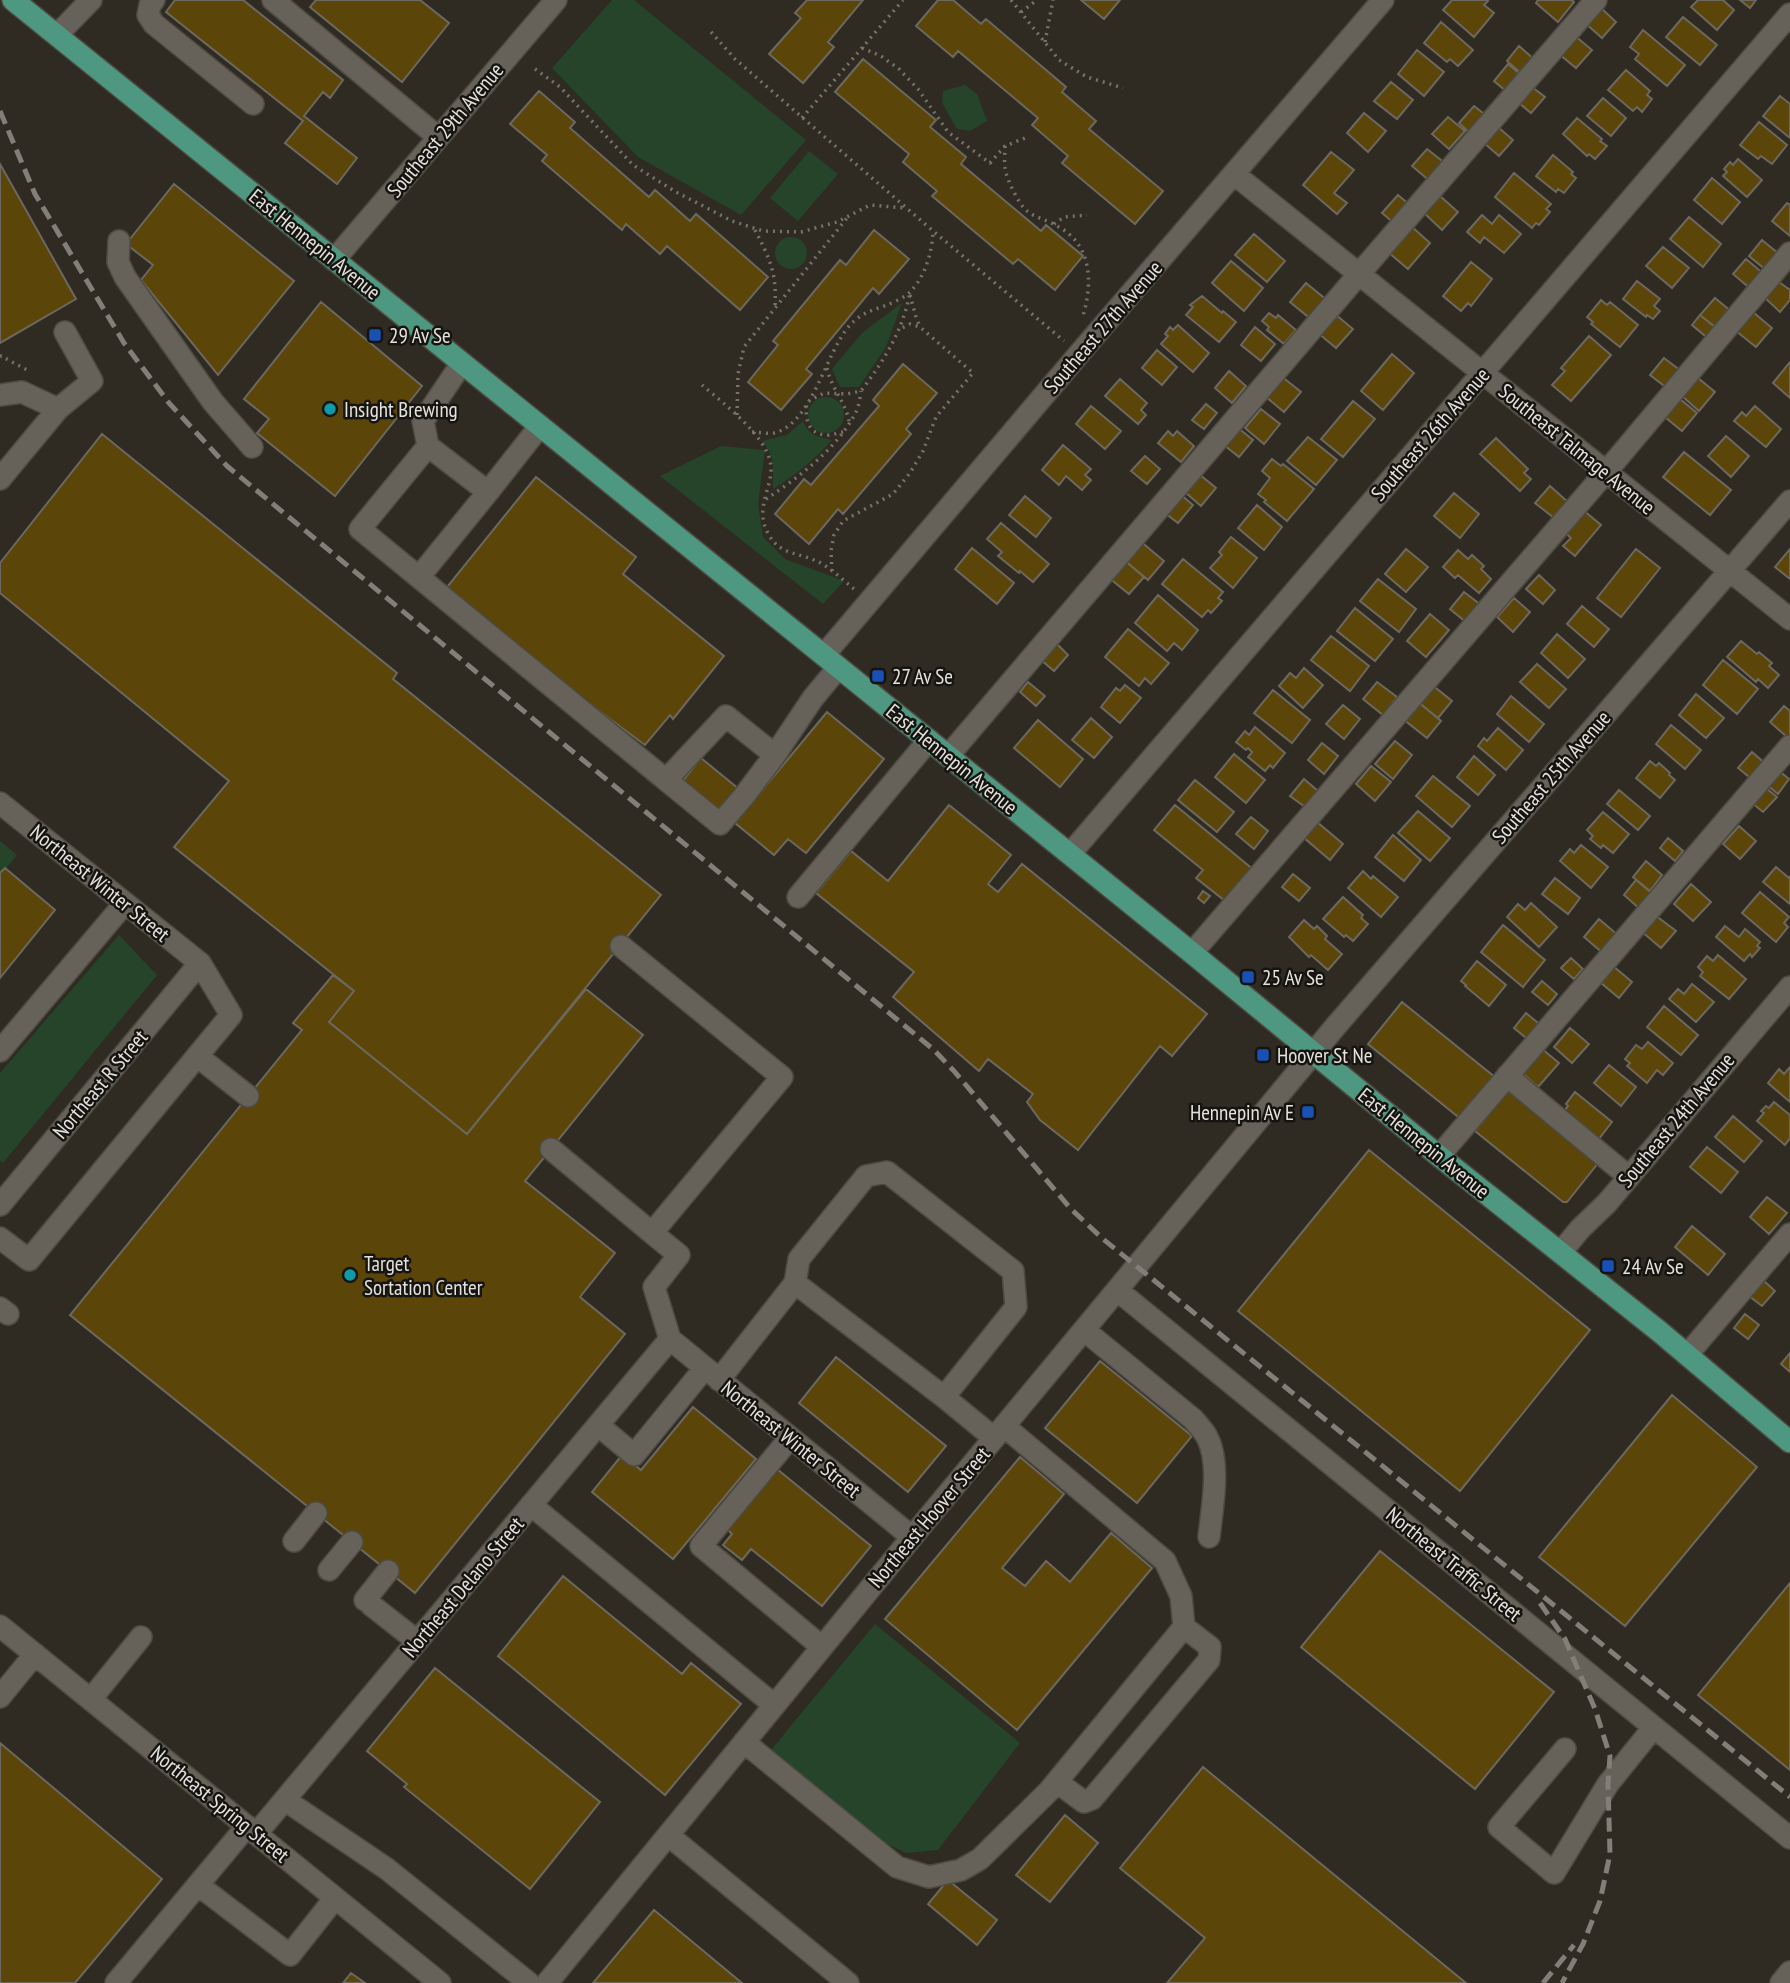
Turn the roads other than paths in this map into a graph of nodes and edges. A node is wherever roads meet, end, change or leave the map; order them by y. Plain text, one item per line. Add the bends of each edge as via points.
1 (13, 0) edge
2 (91, 0) edge
3 (154, 0) edge
4 (273, 0) edge
5 (556, 0) edge
6 (1383, 0) edge
7 (1596, 0) edge
8 (1790, 14) edge
9 (57, 35) junction
10 (253, 104) dead end
11 (438, 137) junction
12 (1234, 174) junction
13 (119, 241) dead end
14 (1790, 253) edge
15 (334, 260) junction
16 (1359, 274) junction
17 (65, 332) dead end
18 (462, 363) junction
19 (1482, 373) junction
20 (0, 395) edge
21 (58, 409) junction
22 (540, 426) junction
23 (428, 446) junction
24 (252, 447) dead end
25 (1605, 472) junction
26 (0, 479) edge
27 (488, 492) junction
28 (1790, 501) edge
29 (1730, 572) junction
30 (419, 577) junction
31 (1790, 620) edge
32 (831, 662) junction
33 (929, 740) junction
34 (1790, 746) edge
35 (775, 755) junction
36 (948, 756) junction
37 (666, 780) junction
38 (0, 803) edge
39 (1070, 855) junction
40 (798, 897) dead end
41 (125, 903) junction
42 (621, 946) dead end
43 (1192, 953) junction
44 (200, 964) junction
45 (1790, 987) edge
46 (0, 1051) edge
47 (1313, 1054) junction
48 (197, 1056) junction
49 (1507, 1076) junction
50 (248, 1096) dead end
51 (551, 1149) dead end
52 (1438, 1156) junction
53 (1629, 1177) junction
54 (0, 1205) edge
55 (652, 1233) junction
56 (1790, 1234) edge
57 (0, 1238) edge
58 (1561, 1252) junction
59 (795, 1283) junction
60 (1117, 1290) junction
61 (1084, 1330) junction
62 (670, 1339) junction
63 (1687, 1355) junction
64 (712, 1374) junction
65 (944, 1396) junction
66 (598, 1425) junction
67 (999, 1432) junction
68 (790, 1438) junction
69 (1790, 1442) edge
70 (531, 1505) junction
71 (316, 1513) dead end
72 (912, 1537) junction
73 (1209, 1537) dead end
74 (294, 1541) dead end
75 (352, 1542) dead end
76 (328, 1570) dead end
77 (388, 1571) dead end
78 (0, 1626) edge
79 (1184, 1627) junction
80 (141, 1637) dead end
81 (418, 1641) junction
82 (822, 1647) junction
83 (35, 1654) junction
84 (0, 1697) edge
85 (91, 1699) junction
86 (774, 1705) junction
87 (1654, 1727) junction
88 (744, 1742) junction
89 (1565, 1749) dead end
90 (1057, 1783) junction
91 (285, 1800) junction
92 (251, 1830) junction
93 (668, 1835) junction
94 (1790, 1838) edge
95 (198, 1885) junction
96 (335, 1898) junction
97 (1790, 1972) edge
98 (116, 1983) edge
99 (440, 1983) edge
100 (528, 1983) edge
101 (547, 1983) edge
102 (848, 1983) edge
103 (1781, 1983) edge

1 - 9 main road, East Hennepin Avenue
2 - 9 street
3 - 10 street via 148,15 154,24
4 - 11 street
5 - 11 street, Southeast 29th Avenue
6 - 12 street, Southeast 27th Avenue
7 - 16 street
8 - 19 street, Southeast 26th Avenue
9 - 15 main road, East Hennepin Avenue
11 - 15 street, Southeast 29th Avenue
12 - 16 street, Southeast Talmage Avenue
12 - 32 street, Southeast 27th Avenue via 1072,347 869,601
13 - 24 street via 118,262 125,277 213,402
14 - 25 street
15 - 18 main road, East Hennepin Avenue
16 - 19 street, Southeast Talmage Avenue
16 - 36 street
17 - 21 street via 92,381
18 - 22 main road, East Hennepin Avenue
18 - 23 street via 423,421
19 - 25 street, Southeast Talmage Avenue
19 - 39 street, Southeast 26th Avenue
20 - 21 street via 22,392
21 - 26 street
22 - 27 street
22 - 32 main road, East Hennepin Avenue
23 - 27 street
23 - 30 street via 360,528
25 - 29 street, Southeast Talmage Avenue
25 - 43 street
27 - 30 street
28 - 29 street, Southeast 25th Avenue
29 - 31 street, Southeast Talmage Avenue
29 - 47 street, Southeast 25th Avenue
30 - 37 street
32 - 33 main road, East Hennepin Avenue
32 - 35 street, Southeast 27th Avenue
33 - 36 main road, East Hennepin Avenue
33 - 40 street
34 - 49 street
35 - 37 street via 726,716
35 - 37 street, Southeast 27th Avenue via 720,824
36 - 39 main road, East Hennepin Avenue
38 - 41 street, Northeast Winter Street
39 - 43 main road, East Hennepin Avenue
41 - 44 street, Northeast Winter Street
41 - 46 street
42 - 55 street via 782,1077
43 - 47 main road, East Hennepin Avenue
44 - 48 street, Northeast Winter Street via 231,1015
44 - 54 street, Northeast R Street
45 - 53 street, Southeast 24th Avenue
47 - 52 main road, East Hennepin Avenue
47 - 60 street, Northeast Hoover Street
48 - 50 street
48 - 57 street via 29,1260
49 - 52 street
49 - 53 street
51 - 55 street
52 - 58 main road, East Hennepin Avenue
53 - 58 street, Southeast 24th Avenue
55 - 62 street via 679,1255 654,1287
56 - 63 street
58 - 63 main road, East Hennepin Avenue
59 - 64 street
59 - 65 street
59 - 65 street via 800,1259 866,1176 887,1172 1013,1271 1016,1307
60 - 61 street, Northeast Hoover Street
60 - 87 street, Northeast Traffic Street
61 - 67 street, Northeast Hoover Street
61 - 73 street via 1193,1419 1208,1437 1215,1471
62 - 64 street, Northeast Winter Street
62 - 66 street, Northeast Delano Street
63 - 69 main road, East Hennepin Avenue
64 - 66 street via 634,1455
64 - 68 street, Northeast Winter Street
65 - 67 street
66 - 70 street, Northeast Delano Street
67 - 72 street, Northeast Hoover Street
67 - 79 street via 1165,1561 1181,1596
68 - 72 street, Northeast Winter Street
68 - 82 street via 701,1546
70 - 81 street, Northeast Delano Street
70 - 86 street
71 - 74 street
72 - 82 street, Northeast Hoover Street
75 - 76 street
77 - 81 street via 368,1602
78 - 83 street, Northeast Spring Street
79 - 90 street
79 - 90 street via 1210,1647 1209,1660 1092,1799 1084,1802
80 - 85 street
81 - 91 street, Northeast Delano Street
82 - 86 street, Northeast Hoover Street
83 - 84 street
83 - 85 street, Northeast Spring Street
85 - 92 street, Northeast Spring Street
86 - 88 street, Northeast Hoover Street
87 - 89 street via 1608,1784 1554,1873 1499,1827
87 - 94 street, Northeast Traffic Street
88 - 90 street via 897,1867 929,1877 961,1870 981,1858
88 - 93 street, Northeast Hoover Street
91 - 92 street, Northeast Delano Street
91 - 100 street via 387,1869
92 - 95 street, Northeast Delano Street
92 - 96 street, Northeast Spring Street
93 - 101 street, Northeast Hoover Street
93 - 102 street
95 - 96 street via 290,1955
95 - 98 street, Northeast Delano Street
96 - 99 street, Northeast Spring Street
97 - 103 street

